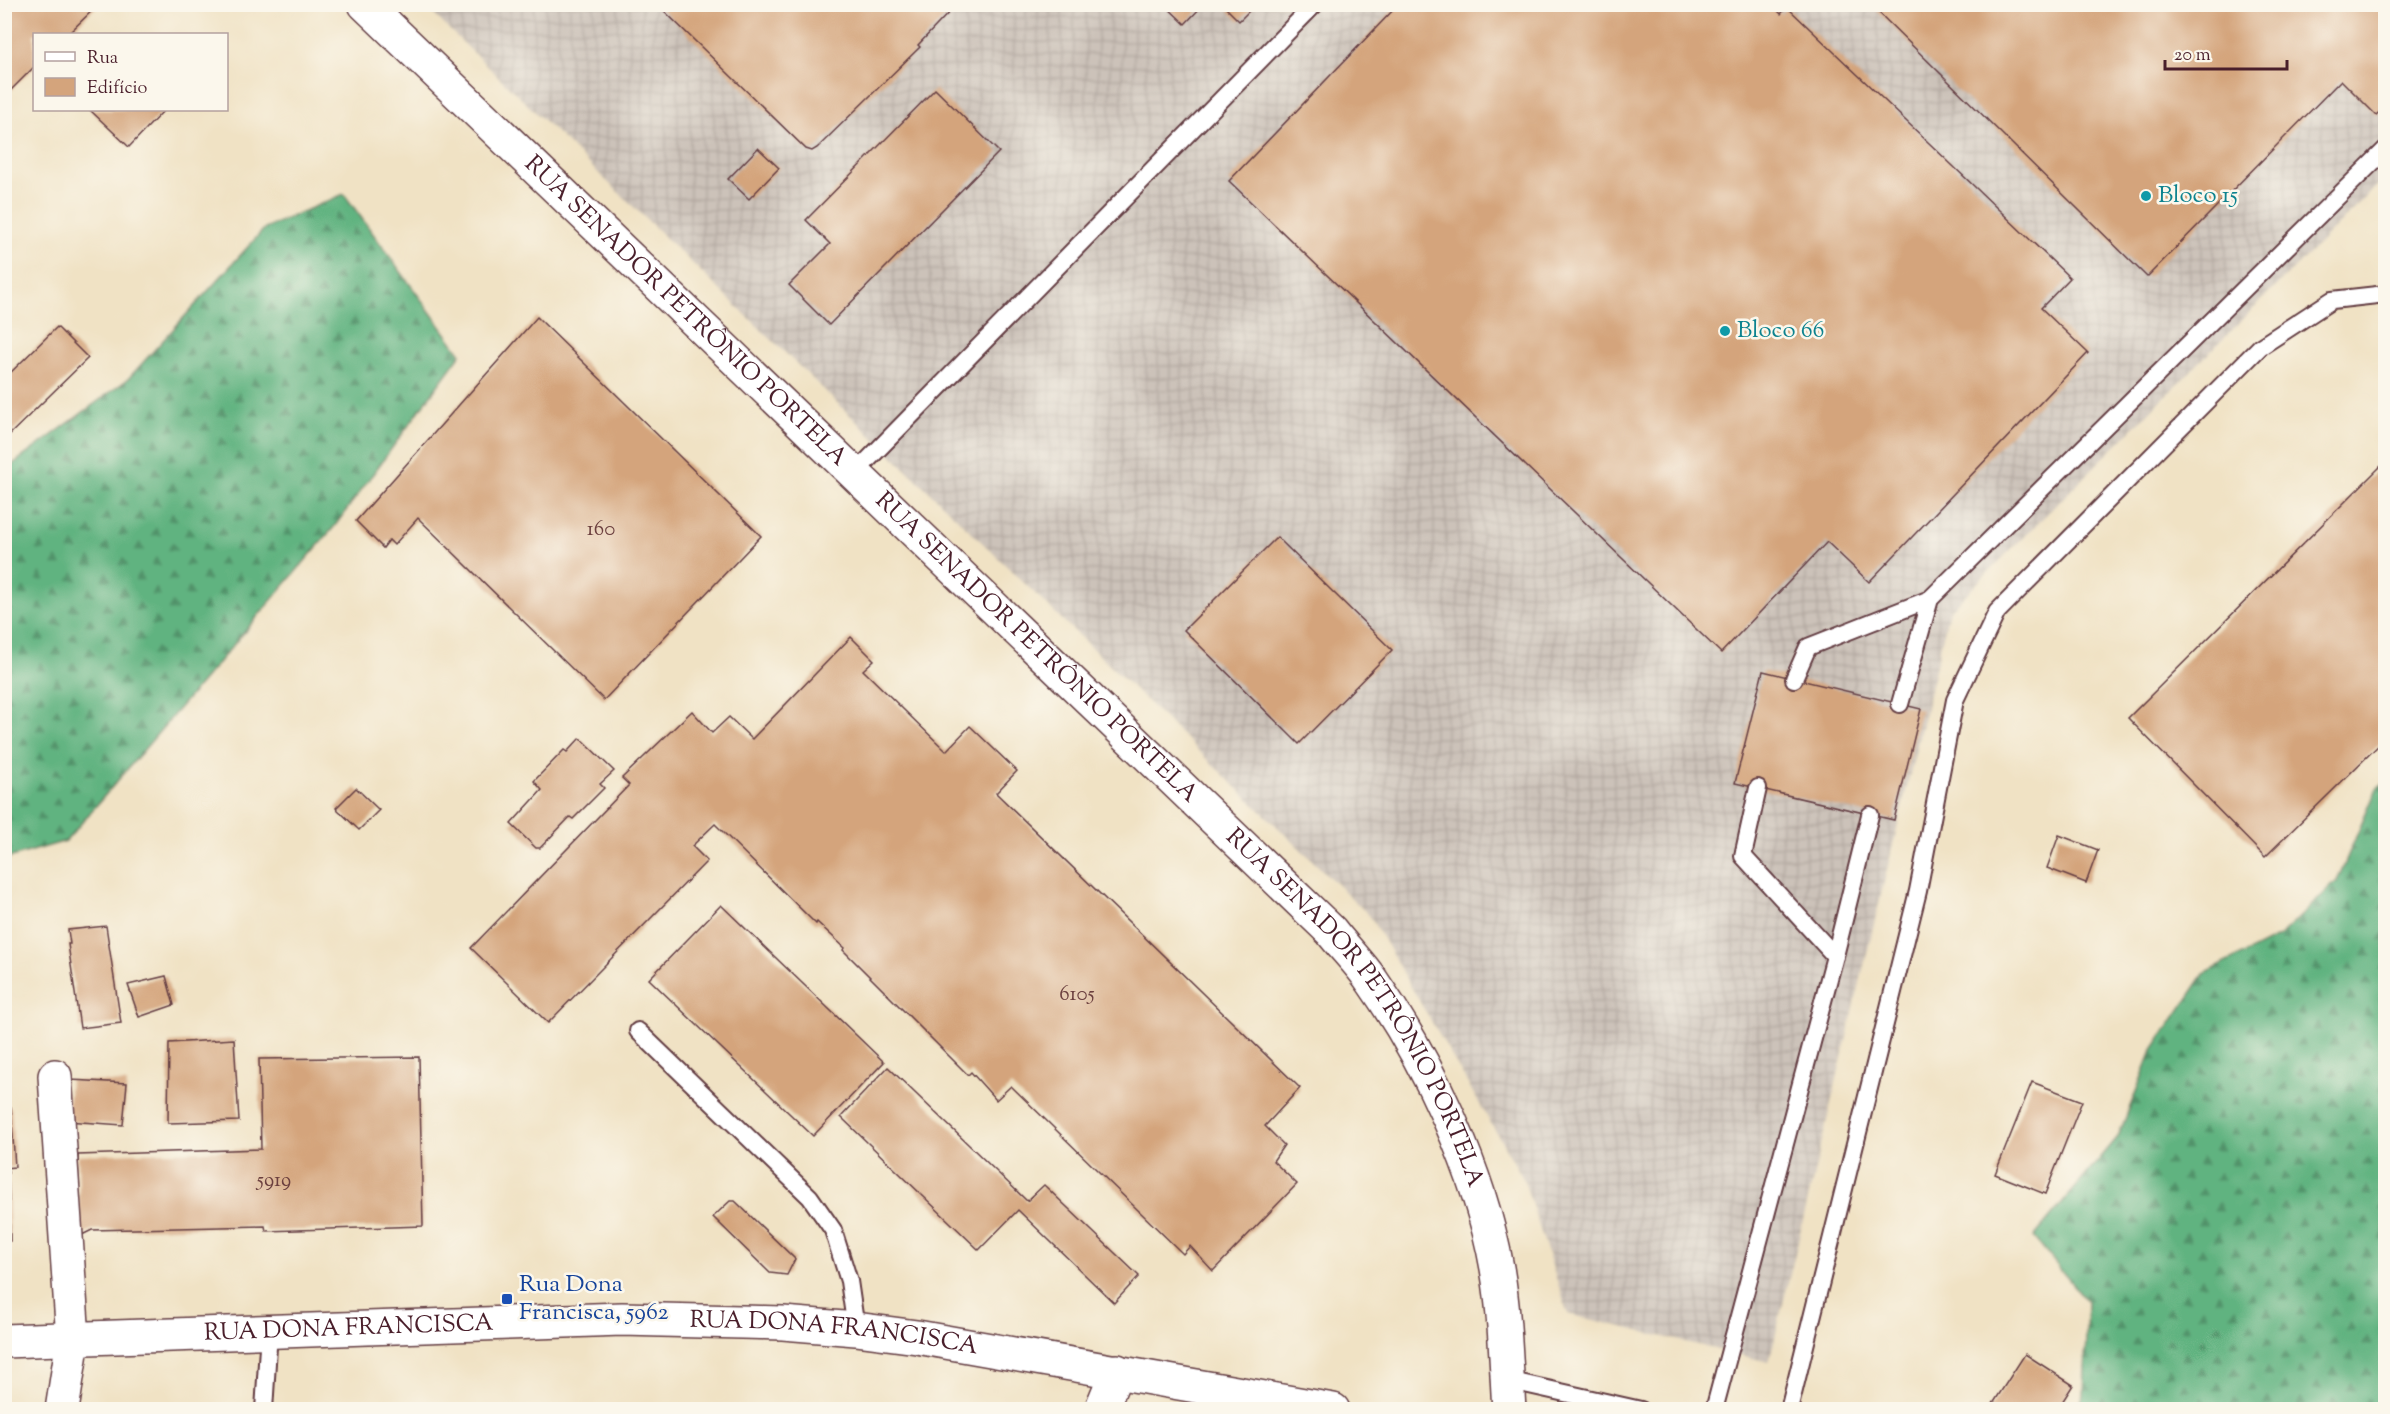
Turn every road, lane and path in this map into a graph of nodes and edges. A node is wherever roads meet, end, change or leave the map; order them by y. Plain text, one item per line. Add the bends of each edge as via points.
1 (365, 4) edge
2 (1315, 4) edge
3 (2385, 149) edge
4 (2385, 294) edge
5 (854, 474) junction
6 (1930, 599) junction
7 (1794, 678) dead end
8 (1900, 704) dead end
9 (1758, 788) dead end
10 (1870, 815) dead end
11 (1835, 956) junction
12 (638, 1031) dead end
13 (55, 1076) dead end
14 (856, 1329) junction
15 (269, 1332) junction
16 (73, 1339) junction
17 (4, 1341) edge
18 (1118, 1371) junction
19 (1508, 1395) edge
20 (62, 1410) edge
21 (264, 1410) edge
22 (1101, 1410) edge
23 (1333, 1410) edge
24 (1641, 1410) edge
25 (1714, 1410) edge
26 (1789, 1410) edge

1 - 5 street, RUA SENADOR PETRÔNIO PORTELA
2 - 5 lane
3 - 6 lane
4 - 26 lane via 2332,300 2260,347 1997,612 1955,700 1918,891
5 - 19 street, RUA SENADOR PETRÔNIO PORTELA via 1323,923 1371,980 1408,1038 1462,1149 1497,1268
6 - 7 lane via 1808,646
6 - 8 lane
9 - 11 lane via 1743,856
10 - 11 lane
11 - 25 lane
12 - 14 lane via 810,1197 833,1230 849,1281
13 - 16 street
14 - 15 street, RUA DONA FRANCISCA via 622,1319
14 - 18 street, RUA DONA FRANCISCA
15 - 16 street, RUA DONA FRANCISCA
15 - 21 lane
16 - 17 street, RUA DONA FRANCISCA
16 - 20 street
18 - 22 street
18 - 23 street, RUA DONA FRANCISCA
19 - 24 lane

